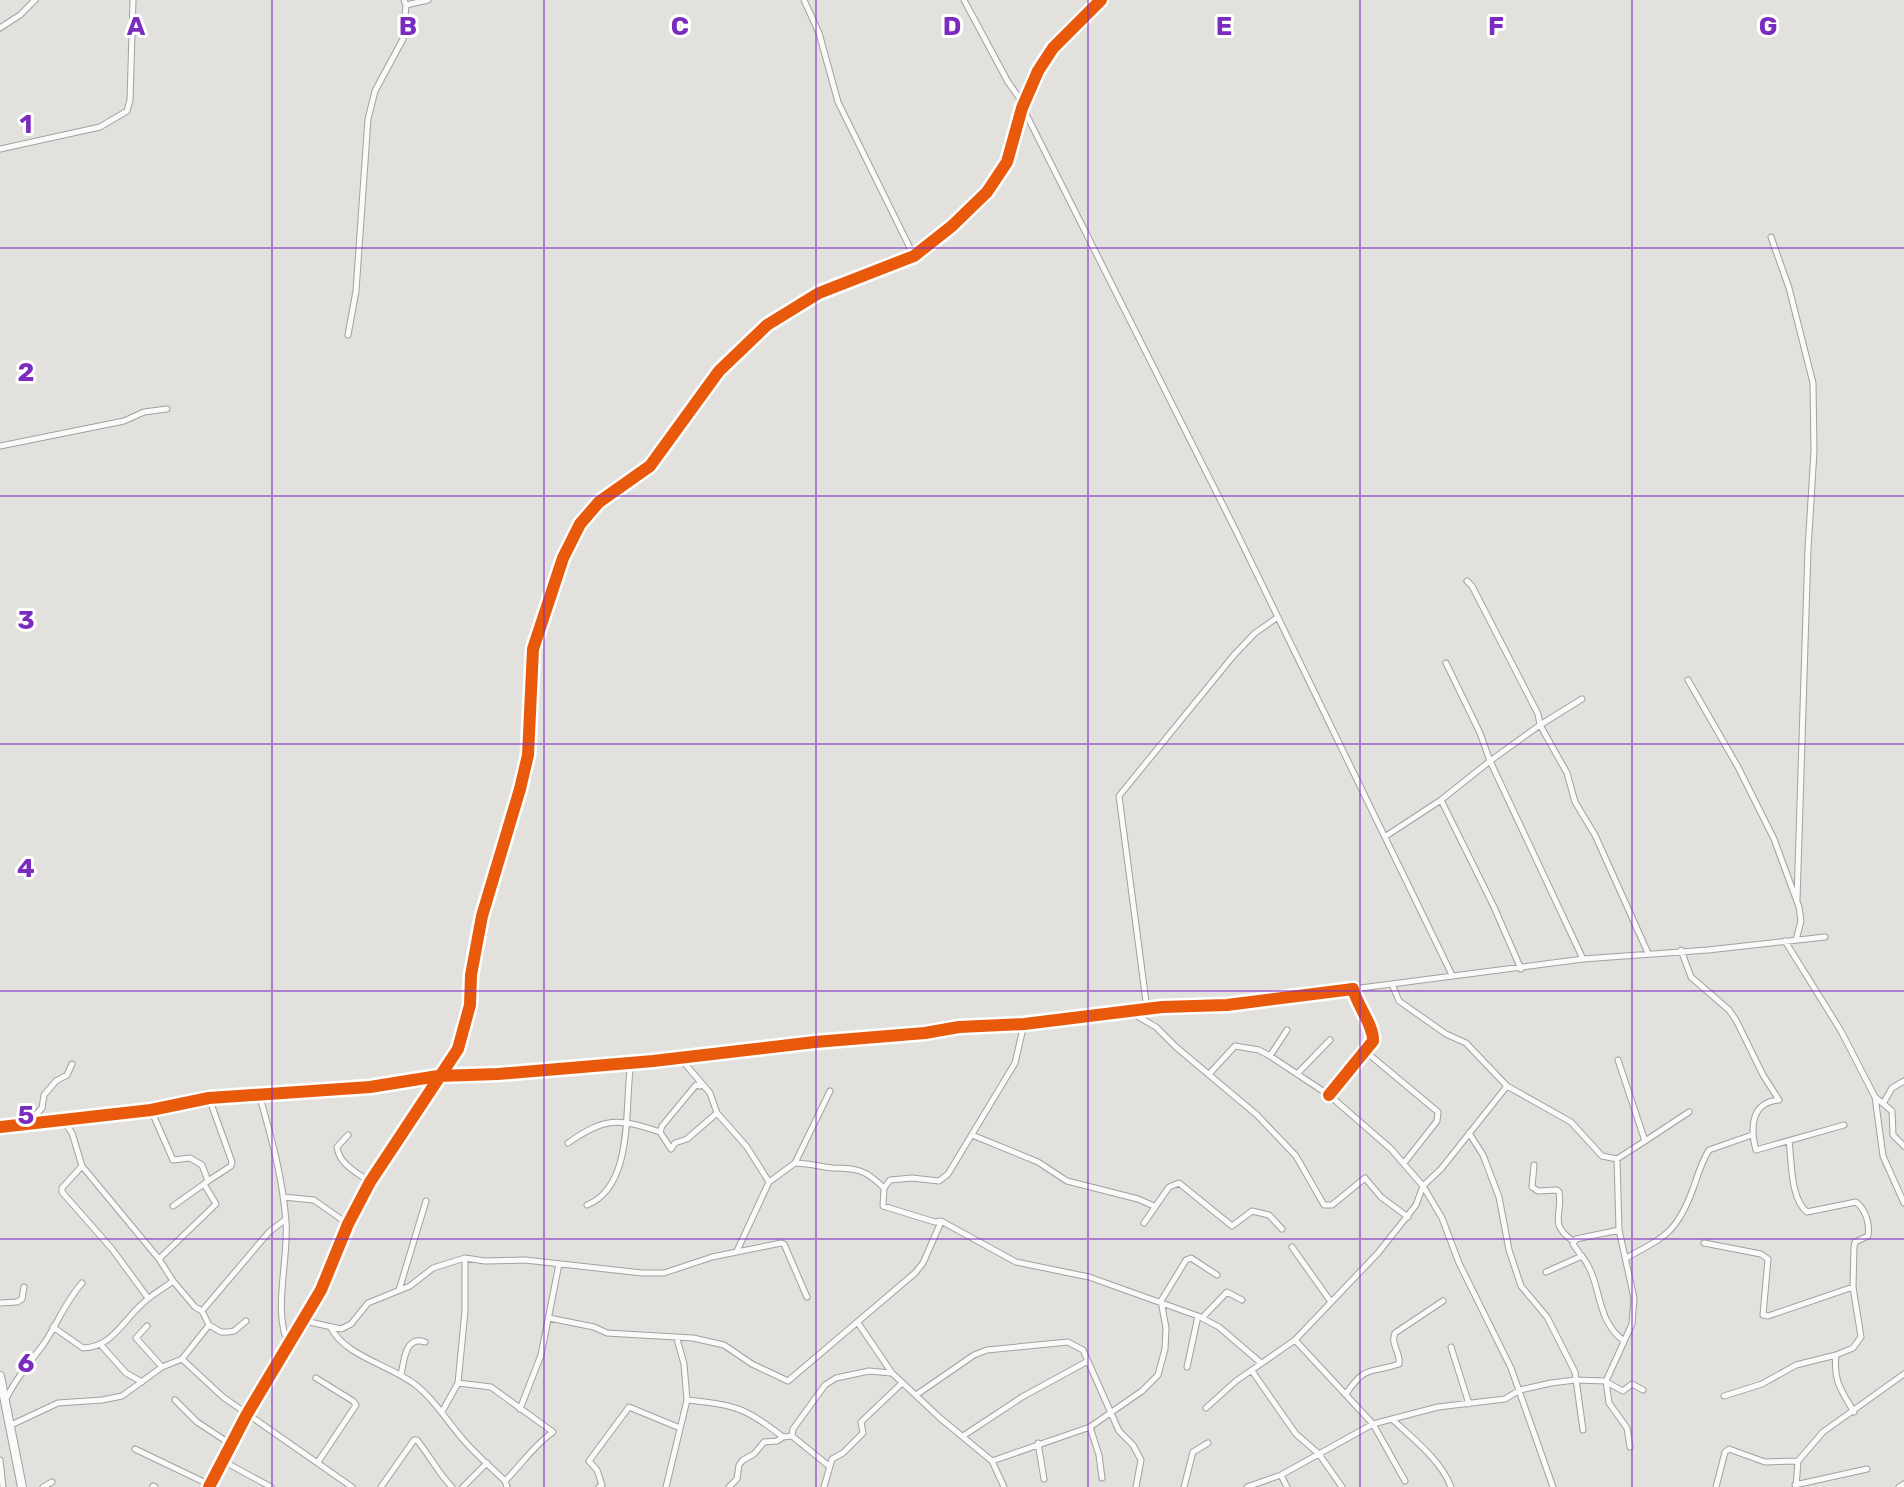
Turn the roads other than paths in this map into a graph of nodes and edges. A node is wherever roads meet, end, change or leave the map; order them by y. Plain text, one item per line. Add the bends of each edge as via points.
1 (35, 0) edge
2 (133, 0) edge
3 (428, 0) edge
4 (804, 0) edge
5 (964, 0) edge
6 (1101, 0) edge
7 (405, 3) edge
8 (0, 28) edge
9 (1023, 106) junction
10 (0, 149) edge
11 (1771, 237) dead end
12 (914, 256) junction
13 (348, 335) dead end
14 (167, 409) dead end
15 (0, 446) edge
16 (1467, 581) dead end
17 (1278, 617) junction
18 (1446, 663) dead end
19 (1688, 680) dead end
20 (1582, 699) dead end
21 (1540, 725) junction
22 (1490, 761) junction
23 (1441, 800) junction
24 (1386, 836) junction
25 (1797, 900) junction
26 (1825, 937) dead end
27 (1785, 940) junction
28 (1796, 940) junction
29 (1681, 950) junction
30 (1648, 953) junction
31 (1583, 959) junction
32 (1521, 969) junction
33 (1452, 975) junction
34 (1392, 984) junction
35 (1353, 989) junction
36 (1147, 1009) junction
37 (1129, 1012) junction
38 (1024, 1024) junction
39 (1287, 1030) dead end
40 (1330, 1040) dead end
41 (1365, 1051) junction
42 (1270, 1056) junction
43 (680, 1058) junction
44 (1618, 1060) dead end
45 (631, 1062) junction
46 (72, 1064) dead end
47 (1210, 1073) junction
48 (1297, 1074) junction
49 (438, 1076) junction
50 (1904, 1081) edge
51 (702, 1086) junction
52 (1507, 1086) junction
53 (830, 1091) dead end
54 (259, 1094) junction
55 (1329, 1095) junction
56 (1875, 1097) junction
57 (209, 1098) junction
58 (1884, 1102) junction
59 (151, 1110) junction
60 (1689, 1112) dead end
61 (717, 1113) junction
62 (63, 1120) junction
63 (625, 1120) junction
64 (28, 1123) junction
65 (1844, 1125) dead end
66 (0, 1127) edge
67 (660, 1132) junction
68 (1469, 1133) junction
69 (348, 1135) dead end
70 (972, 1135) junction
71 (1752, 1135) junction
72 (1645, 1141) junction
73 (1789, 1141) junction
74 (568, 1143) dead end
75 (1904, 1146) edge
76 (1617, 1159) junction
77 (795, 1163) junction
78 (1404, 1163) junction
79 (1534, 1165) dead end
80 (82, 1166) junction
81 (370, 1182) junction
82 (769, 1182) junction
83 (206, 1183) junction
84 (1423, 1186) junction
85 (884, 1188) junction
86 (283, 1197) junction
87 (426, 1201) dead end
88 (1904, 1203) edge
89 (587, 1205) dead end
90 (173, 1206) dead end
91 (1154, 1206) junction
92 (1408, 1217) junction
93 (286, 1219) junction
94 (941, 1221) junction
95 (1144, 1223) dead end
96 (348, 1224) junction
97 (1282, 1229) dead end
98 (1619, 1230) junction
99 (1573, 1241) junction
100 (1704, 1243) dead end
101 (1292, 1247) dead end
102 (736, 1252) junction
103 (1580, 1255) junction
104 (465, 1258) junction
105 (1626, 1258) junction
106 (159, 1259) junction
107 (559, 1263) junction
108 (1546, 1272) dead end
109 (1217, 1275) dead end
110 (173, 1281) junction
111 (82, 1283) dead end
112 (24, 1287) dead end
113 (1853, 1287) junction
114 (399, 1291) junction
115 (807, 1297) dead end
116 (148, 1298) junction
117 (1242, 1300) dead end
118 (1161, 1301) junction
119 (1443, 1301) dead end
120 (1331, 1302) junction
121 (0, 1303) edge
122 (202, 1311) junction
123 (1200, 1317) junction
124 (549, 1318) junction
125 (246, 1321) dead end
126 (305, 1321) junction
127 (858, 1322) junction
128 (209, 1325) junction
129 (147, 1326) dead end
130 (53, 1327) junction
131 (331, 1328) junction
132 (677, 1339) junction
133 (1295, 1340) junction
134 (1624, 1341) junction
135 (425, 1342) dead end
136 (101, 1345) junction
137 (290, 1346) junction
138 (1451, 1347) dead end
139 (1836, 1355) junction
140 (182, 1359) junction
141 (1088, 1361) junction
142 (1261, 1363) junction
143 (162, 1367) junction
144 (1187, 1367) dead end
145 (1252, 1371) junction
146 (892, 1373) junction
147 (1904, 1374) edge
148 (401, 1375) junction
149 (316, 1378) dead end
150 (1, 1380) edge
151 (1575, 1380) junction
152 (142, 1382) junction
153 (903, 1382) junction
154 (1607, 1382) junction
155 (458, 1383) junction
156 (1520, 1390) junction
157 (1643, 1390) dead end
158 (1346, 1394) junction
159 (916, 1395) junction
160 (1724, 1396) dead end
161 (6, 1400) junction
162 (175, 1400) dead end
163 (687, 1400) junction
164 (1469, 1404) junction
165 (1206, 1408) dead end
166 (520, 1409) junction
167 (443, 1410) junction
168 (1854, 1412) junction
169 (1112, 1413) junction
170 (247, 1414) junction
171 (9, 1415) junction
172 (1391, 1419) junction
173 (0, 1424) edge
174 (1373, 1424) junction
175 (11, 1425) junction
176 (1090, 1427) junction
177 (680, 1428) junction
178 (1583, 1430) dead end
179 (792, 1436) junction
180 (963, 1436) junction
181 (783, 1437) junction
182 (1038, 1443) junction
183 (1208, 1443) dead end
184 (232, 1445) junction
185 (1630, 1447) dead end
186 (135, 1449) dead end
187 (1319, 1454) junction
188 (0, 1460) edge
189 (223, 1461) junction
190 (992, 1461) junction
191 (1798, 1461) junction
192 (318, 1462) junction
193 (487, 1463) junction
194 (829, 1466) junction
195 (1867, 1469) dead end
196 (1281, 1475) junction
197 (1102, 1478) dead end
198 (1044, 1479) dead end
199 (1405, 1481) dead end
200 (52, 1482) dead end
201 (506, 1484) edge
202 (209, 1486) edge
203 (1796, 1486) edge
204 (3, 1487) edge
205 (22, 1487) edge
206 (43, 1487) edge
207 (271, 1487) edge
208 (352, 1487) edge
209 (381, 1487) edge
210 (452, 1487) edge
211 (463, 1487) edge
212 (599, 1487) edge
213 (666, 1487) edge
214 (729, 1487) edge
215 (824, 1487) edge
216 (1004, 1487) edge
217 (1136, 1487) edge
218 (1184, 1487) edge
219 (1247, 1487) edge
220 (1287, 1487) edge
221 (1342, 1487) edge
222 (1451, 1487) edge
223 (1553, 1487) edge
224 (1716, 1487) edge

1 - 8 street
2 - 10 street via 127,111 100,127
3 - 7 street
4 - 12 street via 838,102
5 - 9 street
6 - 9 street via 1053,48
7 - 13 street via 403,39 375,91 368,119
9 - 12 street via 998,178
9 - 17 street
11 - 25 street via 1813,383
12 - 49 street via 819,293 767,325 719,371 650,466 599,502 580,524 533,649 523,778 482,916 465,1027 458,1049
14 - 15 street
16 - 21 street
17 - 24 street
17 - 36 street via 1234,655 1119,796
18 - 22 street
19 - 25 street via 1774,839
20 - 21 street
21 - 22 street
21 - 30 street
22 - 23 street
22 - 31 street
23 - 24 street
23 - 32 street
24 - 33 street
25 - 28 street via 1801,921
26 - 28 street
27 - 28 street
27 - 29 street
27 - 56 street
29 - 30 street
29 - 71 street via 1691,977 1736,1020 1779,1100 1760,1106
30 - 31 street
31 - 32 street
32 - 33 street
33 - 34 street
34 - 35 street
34 - 52 street via 1399,1001 1466,1043
35 - 36 street
35 - 41 street via 1374,1031
36 - 37 street
37 - 38 street
37 - 47 street via 1156,1027
38 - 43 street
38 - 70 street via 1015,1063
39 - 42 street
40 - 48 street
41 - 55 street
41 - 78 street via 1438,1112 1437,1121
42 - 47 street via 1235,1046
42 - 48 street
43 - 45 street
43 - 51 street
44 - 72 street
45 - 49 street
45 - 63 street
46 - 64 street
47 - 92 street via 1296,1156 1324,1205 1332,1205 1365,1178
48 - 55 street
49 - 54 street via 370,1087
49 - 81 street
50 - 58 street
51 - 61 street
51 - 67 street via 696,1085
52 - 68 street
52 - 76 street via 1571,1122 1602,1156
53 - 77 street
54 - 57 street
54 - 86 street
55 - 78 street
56 - 58 street
56 - 88 street via 1883,1156
57 - 59 street
57 - 83 street via 232,1162
58 - 75 street via 1892,1111 1893,1135
59 - 62 street
59 - 83 street via 173,1160 199,1162
60 - 72 street
61 - 67 street via 671,1149
61 - 82 street
62 - 64 street
62 - 80 street
63 - 67 street
63 - 74 street via 591,1127
63 - 89 street via 625,1145 613,1182 598,1201
64 - 66 street
65 - 73 street
68 - 84 street
68 - 151 street via 1499,1197 1521,1286 1547,1317
69 - 81 street via 337,1153
70 - 85 street via 944,1180 898,1178
70 - 91 street via 1038,1162 1067,1181
71 - 73 street via 1756,1150
71 - 105 street via 1709,1150 1676,1226
72 - 76 street
73 - 113 street via 1802,1208 1815,1212 1856,1202 1862,1207 1868,1236 1855,1242
76 - 98 street
77 - 82 street
77 - 85 street via 843,1166 870,1174
78 - 84 street
79 - 99 street via 1532,1187 1559,1192 1557,1222
80 - 106 street
80 - 116 street via 62,1192
81 - 96 street
82 - 102 street
83 - 90 street
83 - 106 street via 214,1208
84 - 92 street
84 - 156 street
85 - 94 street via 883,1206
86 - 93 street
86 - 96 street via 314,1200
87 - 114 street
91 - 95 street
91 - 97 street via 1179,1183 1232,1226 1252,1211 1269,1215
92 - 120 street
93 - 122 street
93 - 137 street via 282,1327
94 - 118 street via 1016,1262 1089,1277
94 - 127 street via 915,1273
96 - 126 street
98 - 99 street
98 - 105 street
99 - 103 street
100 - 113 street via 1768,1259 1763,1315
101 - 120 street
102 - 107 street via 664,1273
102 - 115 street via 784,1244
103 - 108 street
103 - 134 street via 1596,1282 1603,1315
104 - 107 street
104 - 114 street via 433,1268
104 - 155 street
105 - 134 street via 1634,1298
106 - 110 street
107 - 124 street
109 - 118 street via 1188,1258
110 - 116 street
110 - 122 street
111 - 130 street
112 - 121 street via 22,1299
113 - 139 street via 1861,1337 1853,1348
114 - 131 street via 368,1303 351,1324
116 - 136 street
117 - 123 street via 1227,1292
118 - 123 street
118 - 169 street via 1166,1328 1158,1375
119 - 158 street via 1395,1333 1399,1364 1365,1372
120 - 133 street
122 - 128 street
123 - 142 street
123 - 144 street
124 - 132 street via 607,1333
124 - 166 street
125 - 128 street via 228,1332
126 - 131 street
126 - 137 street
127 - 132 street via 788,1381 724,1345
127 - 146 street
128 - 140 street
129 - 143 street via 136,1338
130 - 136 street via 83,1348
130 - 161 street
131 - 148 street via 362,1356
132 - 163 street
133 - 142 street
133 - 158 street
134 - 154 street
135 - 148 street via 411,1342
136 - 152 street via 126,1373
137 - 170 street
138 - 164 street
139 - 160 street via 1796,1365 1762,1384
139 - 168 street via 1836,1383
140 - 143 street
140 - 170 street
141 - 159 street via 1083,1350 1068,1342 987,1350
141 - 169 street
141 - 180 street
142 - 145 street
143 - 152 street
145 - 165 street
145 - 187 street via 1296,1434
146 - 153 street
146 - 179 street via 836,1378 825,1385
147 - 168 street
148 - 167 street
149 - 192 street via 356,1405
150 - 161 highway
151 - 154 street
151 - 156 street
151 - 178 street
152 - 175 street via 122,1396 58,1403
153 - 159 street
153 - 194 street via 861,1422 863,1433
154 - 157 street via 1623,1391 1632,1384
154 - 185 street via 1609,1403 1627,1428
155 - 166 street via 491,1387
155 - 167 street
156 - 164 street via 1505,1399
156 - 223 street
158 - 174 street
159 - 180 street
161 - 171 highway
162 - 184 street
163 - 177 street
163 - 181 street via 731,1404
164 - 172 street
166 - 201 street via 553,1432
167 - 193 street
168 - 191 street via 1823,1432
169 - 176 street
169 - 217 street via 1141,1460
170 - 184 street
170 - 192 street
171 - 173 street
171 - 175 highway
172 - 174 street
172 - 222 street via 1447,1475
174 - 187 street
174 - 199 street
175 - 205 highway
176 - 182 street
176 - 197 street
177 - 212 street via 629,1407 589,1461 601,1478
177 - 213 street
179 - 181 street
179 - 194 street
180 - 190 street
181 - 214 street via 764,1442 743,1460
182 - 190 street
182 - 198 street
183 - 218 street via 1193,1452
184 - 189 street
186 - 202 street
187 - 196 street
187 - 221 street
188 - 204 street
189 - 202 street
189 - 207 street
190 - 216 street
191 - 203 street
191 - 224 street via 1765,1462 1729,1449
192 - 208 street
193 - 201 street
193 - 211 street
194 - 215 street
195 - 203 street
196 - 219 street
196 - 220 street
200 - 206 street
209 - 210 street via 414,1440

